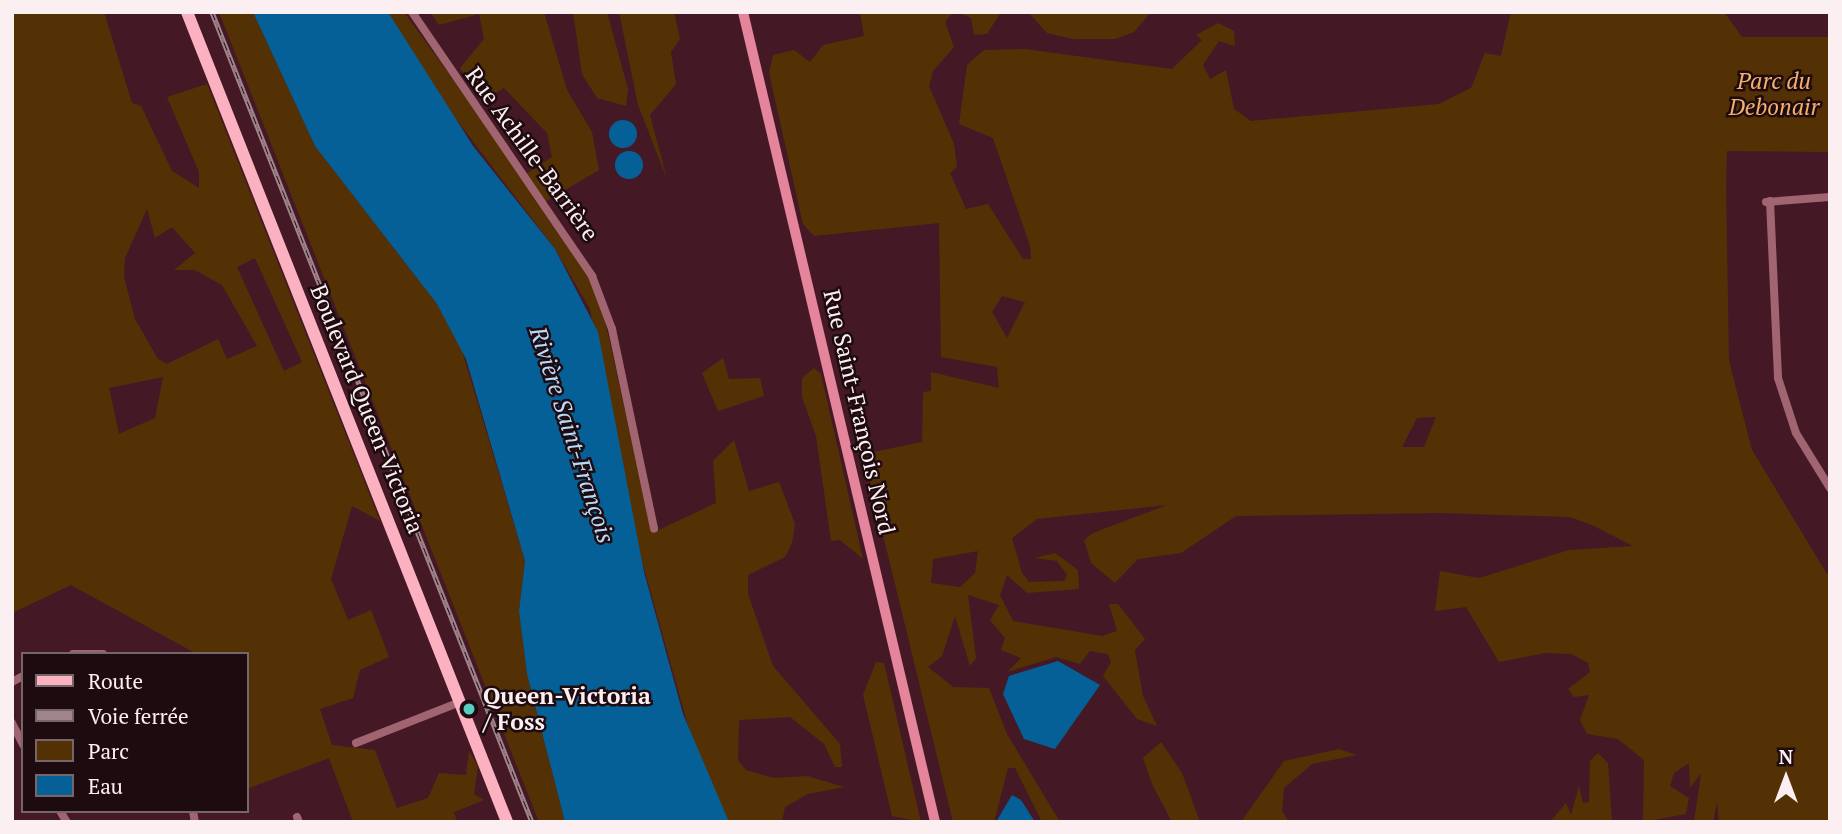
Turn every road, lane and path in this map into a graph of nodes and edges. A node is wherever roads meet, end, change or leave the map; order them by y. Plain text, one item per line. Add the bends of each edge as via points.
1 (187, 12) edge
2 (411, 12) edge
3 (743, 12) edge
4 (1830, 197) edge
5 (1830, 488) edge
6 (654, 529) dead end
7 (460, 702) junction
8 (12, 723) edge
9 (21, 741) edge
10 (356, 743) dead end
11 (507, 822) edge
12 (934, 822) edge

1 - 7 main road, Boulevard Queen-Victoria
2 - 6 street, Rue Achille-Barrière via 592,276 612,329
3 - 12 street, Rue Saint-François Nord
4 - 5 street via 1768,201 1778,378 1796,433
7 - 10 street
7 - 11 main road, Boulevard Queen-Victoria
8 - 9 street

